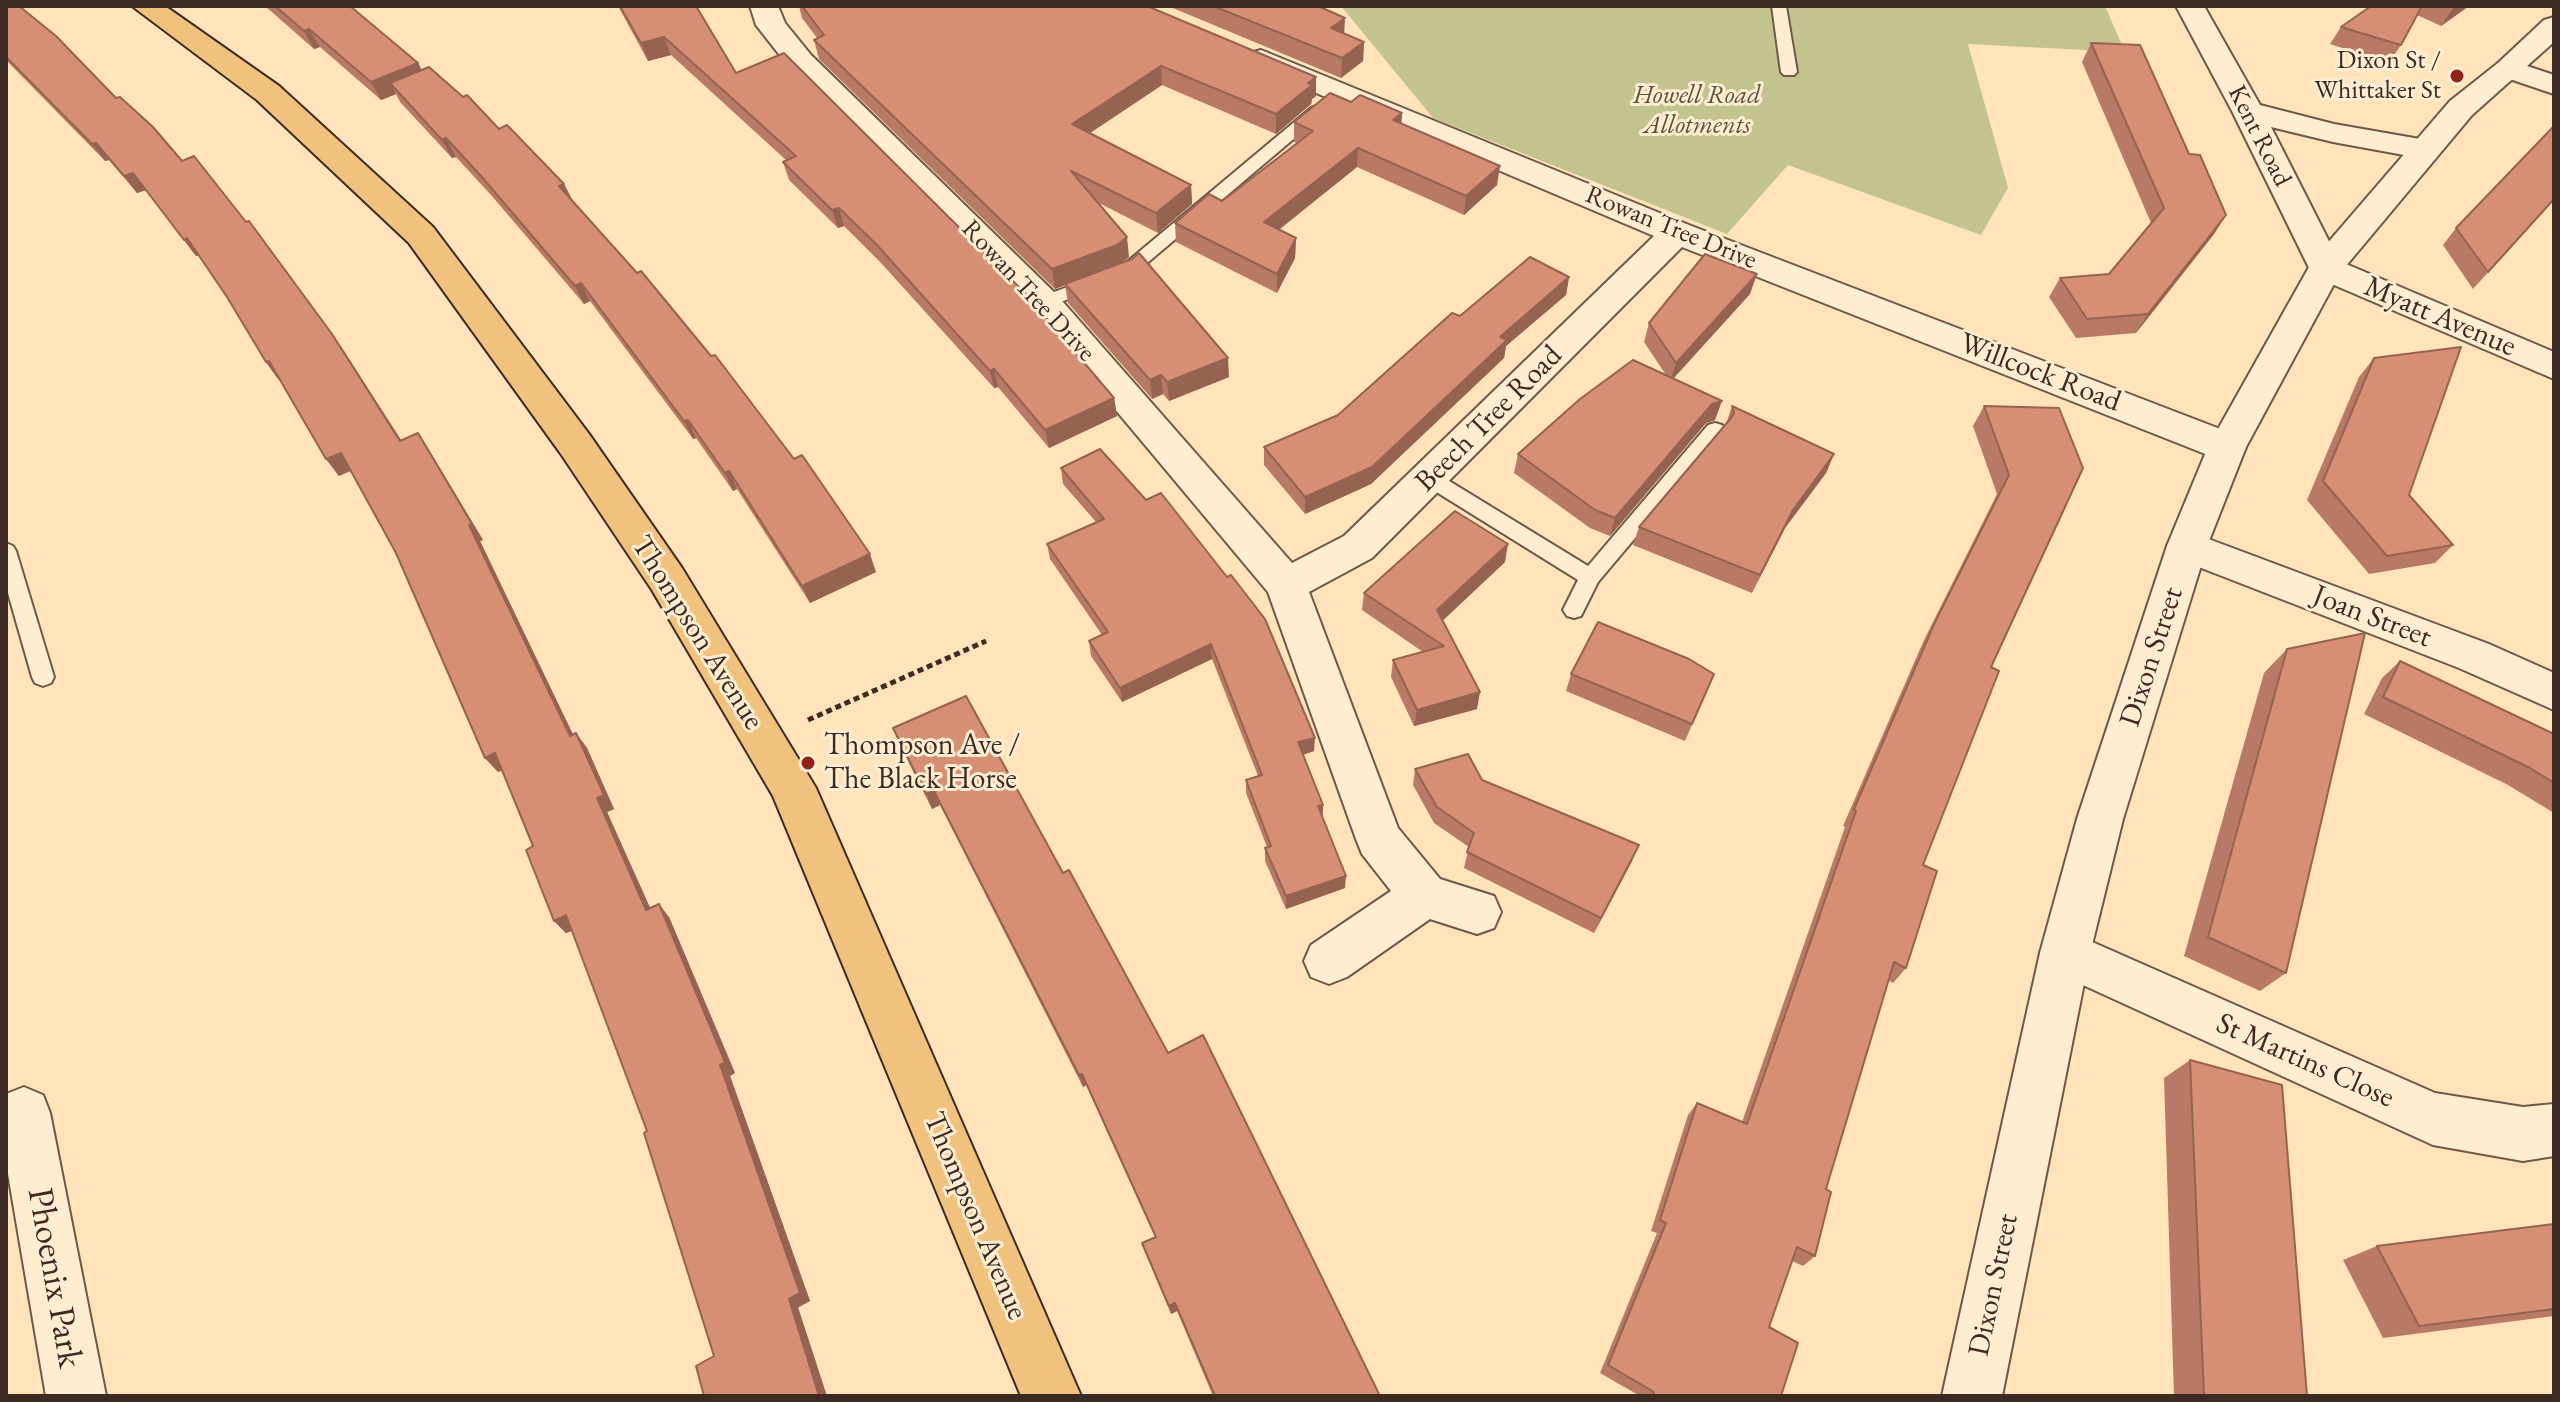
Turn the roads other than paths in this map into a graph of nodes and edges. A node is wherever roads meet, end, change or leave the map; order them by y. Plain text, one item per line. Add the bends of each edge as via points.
1 (146, 6) edge
2 (764, 6) edge
3 (1779, 6) edge
4 (2190, 6) edge
5 (2554, 26) edge
6 (1238, 49) edge
7 (2509, 69) junction
8 (1789, 72) dead end
9 (2554, 85) edge
10 (1339, 92) junction
11 (2248, 111) junction
12 (2426, 149) junction
13 (1677, 233) junction
14 (2325, 268) junction
15 (1853, 300) joint
16 (1044, 302) junction
17 (2554, 366) edge
18 (1715, 430) edge
19 (2227, 447) junction
20 (1429, 478) junction
21 (2187, 546) junction
22 (6, 551) edge
23 (1590, 577) junction
24 (1286, 585) junction
25 (1574, 610) dead end
26 (43, 677) dead end
27 (2554, 692) edge
28 (1424, 896) junction
29 (1477, 912) dead end
30 (2065, 953) junction
31 (1329, 961) dead end
32 (24, 1113) dead end
33 (2554, 1130) edge
34 (76, 1396) edge
35 (1051, 1396) edge
36 (1972, 1396) edge

1 - 35 highway, Thompson Avenue via 268,93 421,235 667,579 793,788
2 - 16 street, Rowan Tree Drive via 771,25 800,61
3 - 8 lane
4 - 11 street, Kent Road
5 - 7 street, Dixon Street
6 - 10 street, Rowan Tree Drive
7 - 9 street
7 - 12 street, Dixon Street via 2461,108
10 - 13 street, Rowan Tree Drive
10 - 16 lane via 1127,271
11 - 12 street
11 - 14 street, Kent Road
12 - 14 street, Dixon Street
13 - 15 street, Rowan Tree Drive
13 - 20 street, Beech Tree Road
14 - 17 street, Myatt Avenue
14 - 19 street, Dixon Street
15 - 19 street, Willcock Road
16 - 24 street, Rowan Tree Drive
18 - 23 lane
19 - 21 street, Dixon Street
20 - 23 lane
20 - 24 street, Beech Tree Road via 1358,547
21 - 27 street, Joan Street
21 - 30 street, Dixon Street via 2100,819
22 - 26 lane
23 - 25 lane
24 - 28 street via 1379,839
28 - 29 street
28 - 31 street
30 - 33 street, St Martins Close via 2433,1119 2523,1134
30 - 36 street, Dixon Street
32 - 34 street, Phoenix Park

